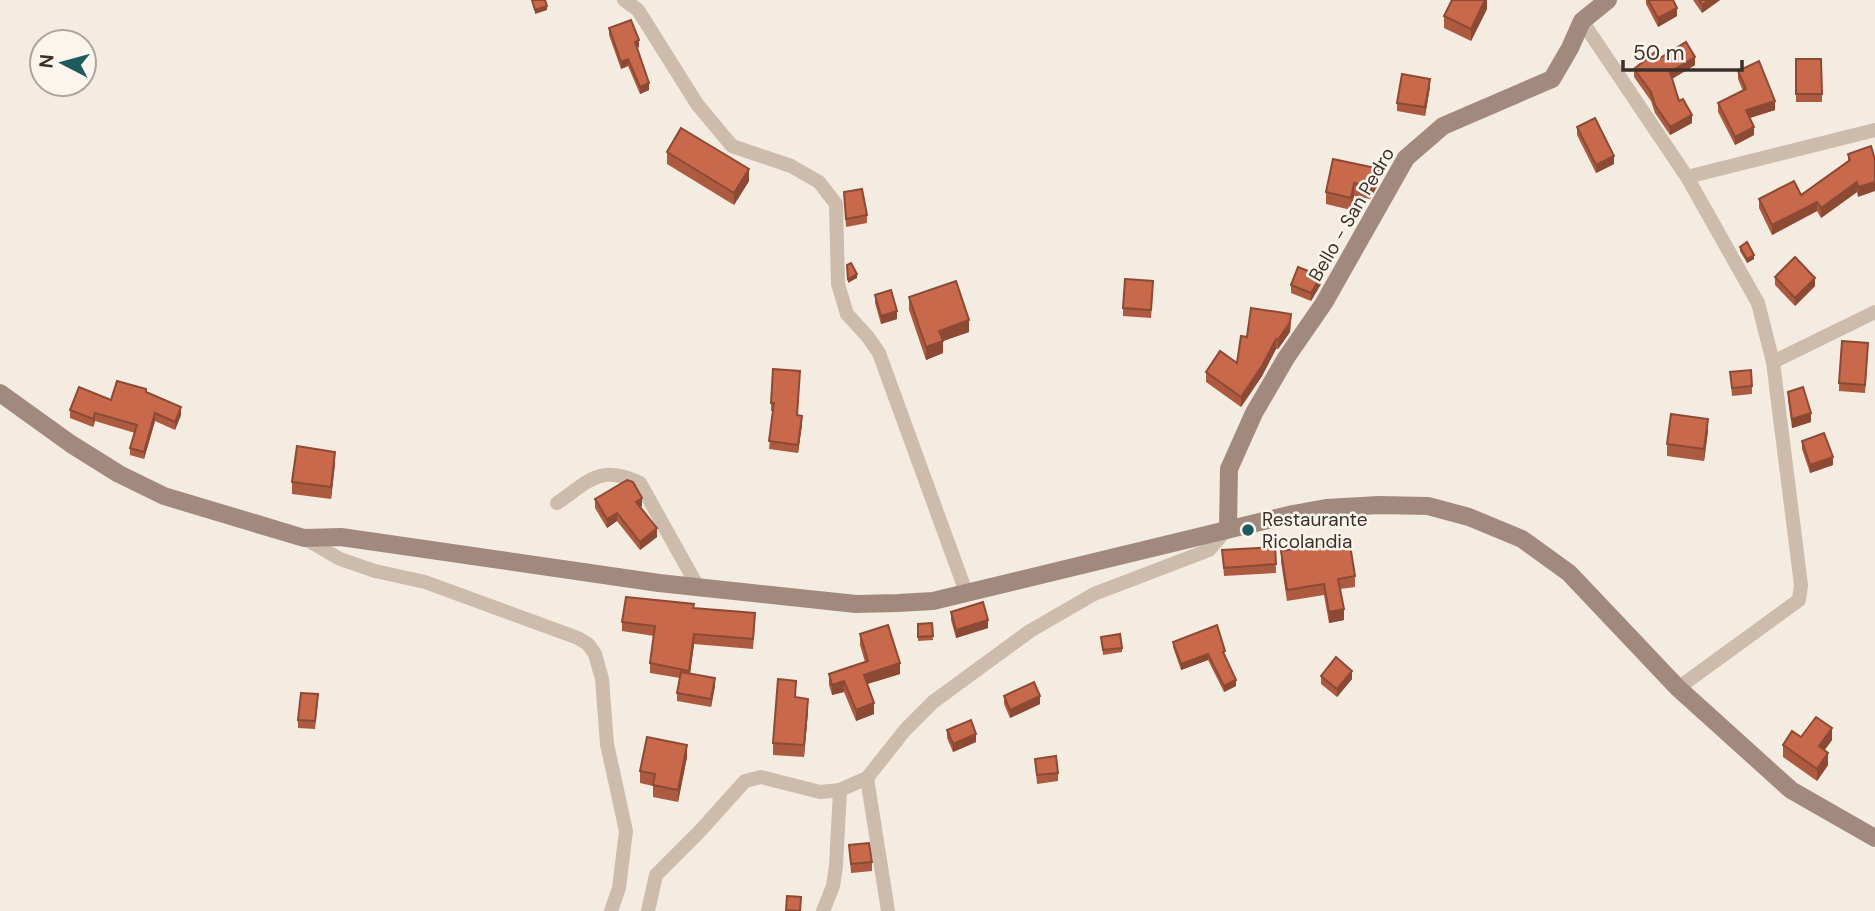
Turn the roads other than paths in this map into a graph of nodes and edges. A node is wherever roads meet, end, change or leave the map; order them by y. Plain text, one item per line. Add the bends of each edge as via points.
1 (624, 0) edge
2 (1608, 0) edge
3 (1582, 21) junction
4 (1875, 130) edge
5 (1686, 177) junction
6 (1875, 312) edge
7 (1773, 362) junction
8 (0, 393) edge
9 (557, 503) dead end
10 (1228, 528) junction
11 (304, 538) junction
12 (698, 587) junction
13 (966, 592) junction
14 (1678, 688) junction
15 (867, 778) junction
16 (840, 790) junction
17 (1875, 838) edge
18 (611, 911) edge
19 (648, 911) edge
20 (823, 911) edge
21 (888, 911) edge

1 - 13 street via 638,10 696,104 732,146 791,166 819,182 836,205 838,284 847,314 879,353
2 - 3 main road, Bello - San Pedro
3 - 5 street
3 - 10 main road, Bello - San Pedro via 1552,79 1443,127 1406,158 1324,303 1254,413 1230,469
4 - 5 street
5 - 7 street via 1758,303
6 - 7 street
7 - 14 street via 1801,585 1799,600
8 - 11 main road via 80,450 164,496
9 - 12 street via 600,474 625,475 640,483
10 - 13 main road
10 - 14 main road via 1352,506 1428,506 1469,517 1522,539 1569,573
10 - 15 street via 1209,550 1094,594 1030,631 933,702
11 - 12 main road via 341,537
11 - 18 street via 340,559 425,582 589,644 602,679 607,744 626,831 619,888
12 - 13 main road via 856,604 933,601
14 - 17 main road via 1791,790
15 - 16 street
15 - 21 street
16 - 19 street via 811,790 761,777 745,781 656,875
16 - 20 street via 836,866

